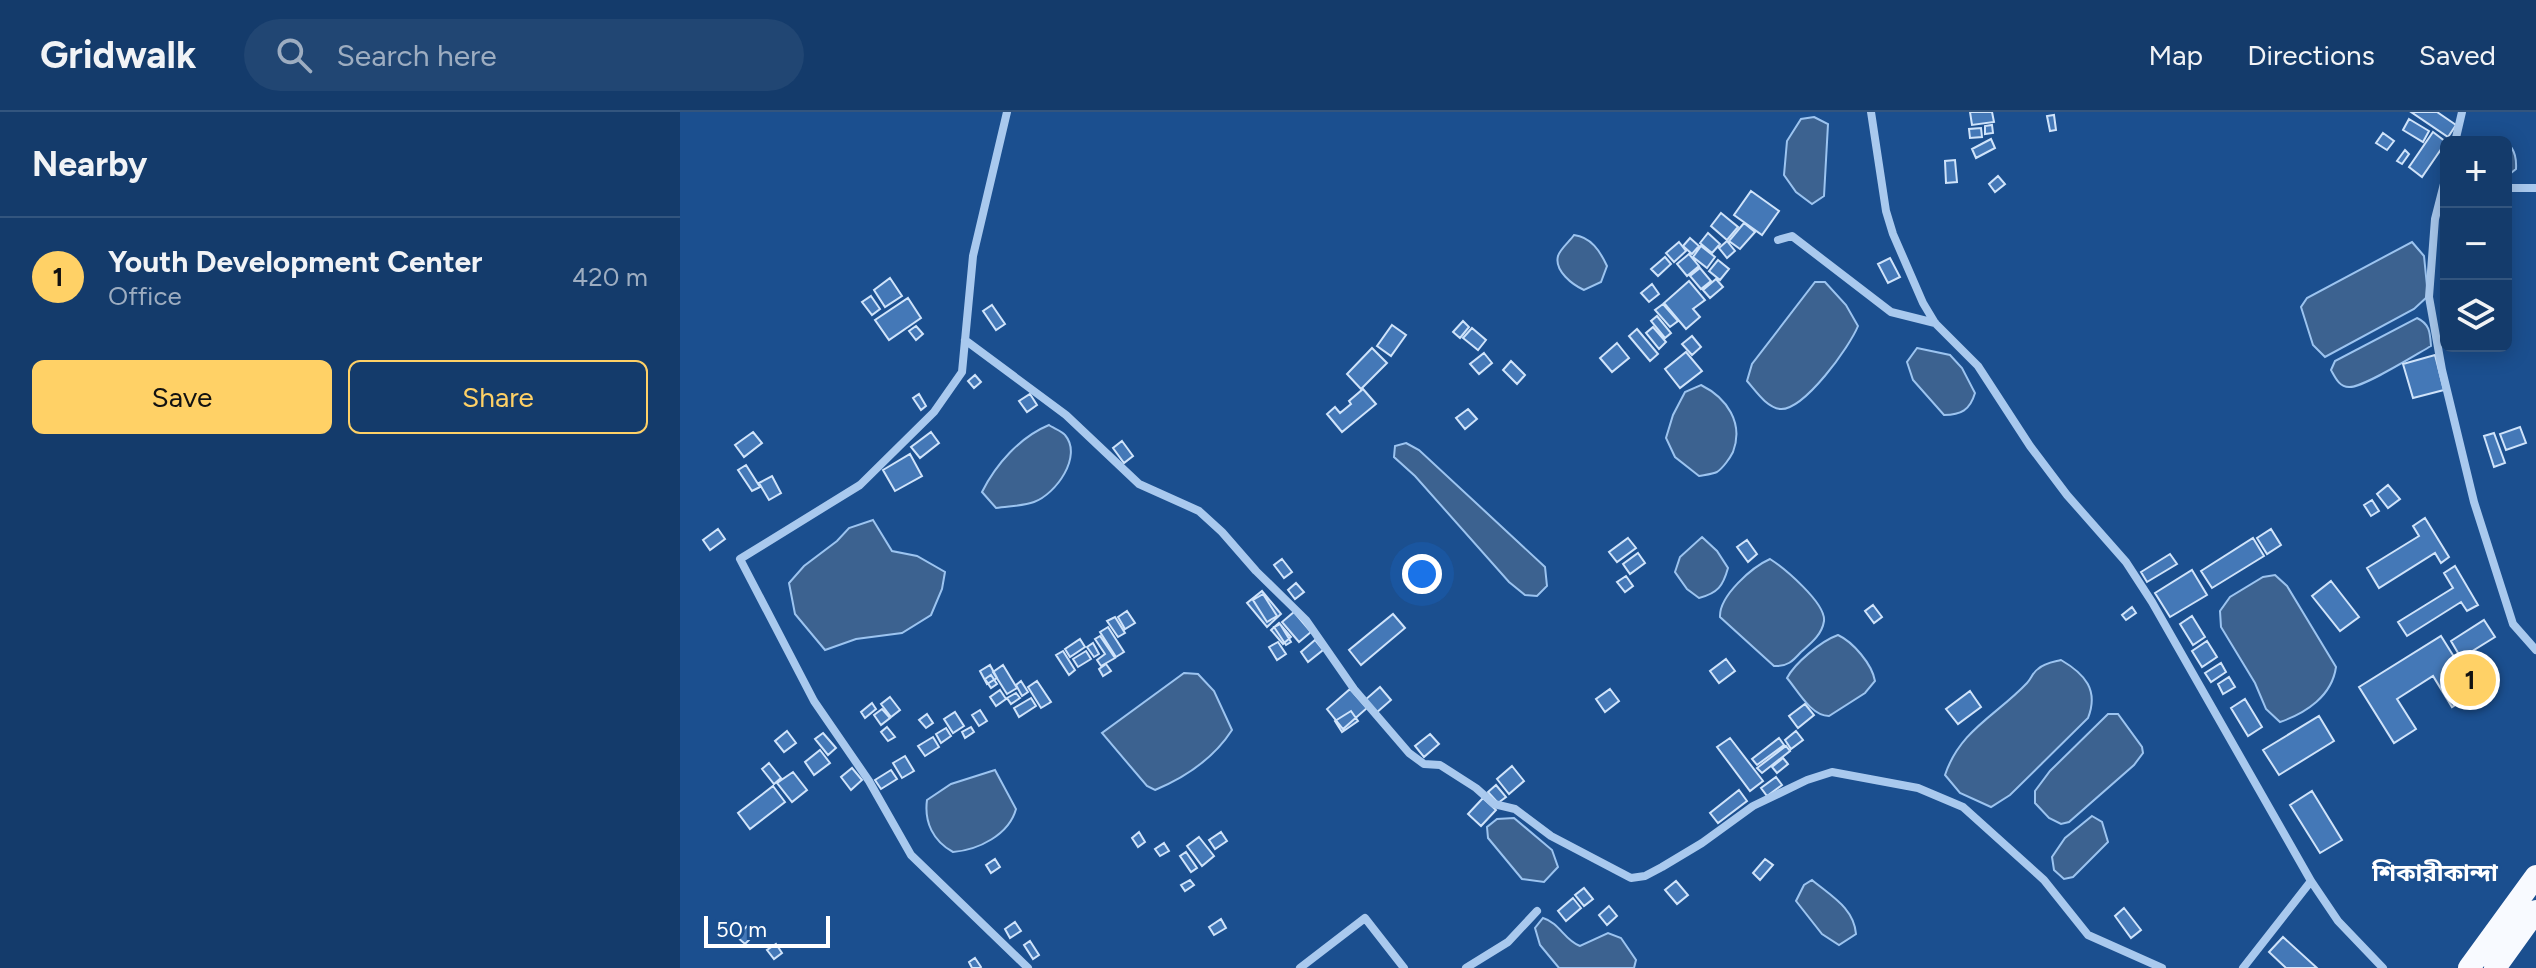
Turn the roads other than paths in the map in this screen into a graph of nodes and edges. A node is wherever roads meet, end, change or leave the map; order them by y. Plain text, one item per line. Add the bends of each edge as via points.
1 (1007, 112) edge
2 (1871, 112) edge
3 (2462, 112) edge
4 (2456, 136) edge
5 (2512, 188) edge
6 (2536, 188) edge
7 (2440, 200) edge
8 (1778, 240) dead end
9 (1935, 323) junction
10 (965, 340) junction
11 (2536, 650) edge
12 (2536, 876) edge
13 (2311, 881) junction
14 (1537, 911) dead end
15 (2536, 911) edge
16 (1028, 968) edge
17 (1300, 968) edge
18 (1404, 968) edge
19 (1466, 968) edge
20 (2162, 968) edge
21 (2243, 968) edge
22 (2383, 968) edge
23 (2469, 968) edge
24 (2495, 968) edge

1 - 10 street via 973,256
2 - 9 street via 1893,234
3 - 4 street
5 - 6 street
7 - 11 street via 2429,297 2442,370 2474,502 2513,624
8 - 9 street via 1792,236 1891,312
9 - 13 street via 1978,366 2030,446 2126,562
10 - 16 street via 962,372 934,412 860,485 740,559 814,701 911,855
10 - 20 street via 1066,415 1139,484 1199,511 1222,532 1306,620 1354,689 1409,753 1424,764 1440,765 1494,804 1515,809 1551,836 1631,878 1645,876 1702,843 1753,806 1832,772 1918,788 1963,807 2044,880 2088,935
12 - 23 highway
13 - 21 street
13 - 22 street via 2338,921
14 - 19 street via 1508,942
15 - 24 highway
17 - 18 street via 1365,918

